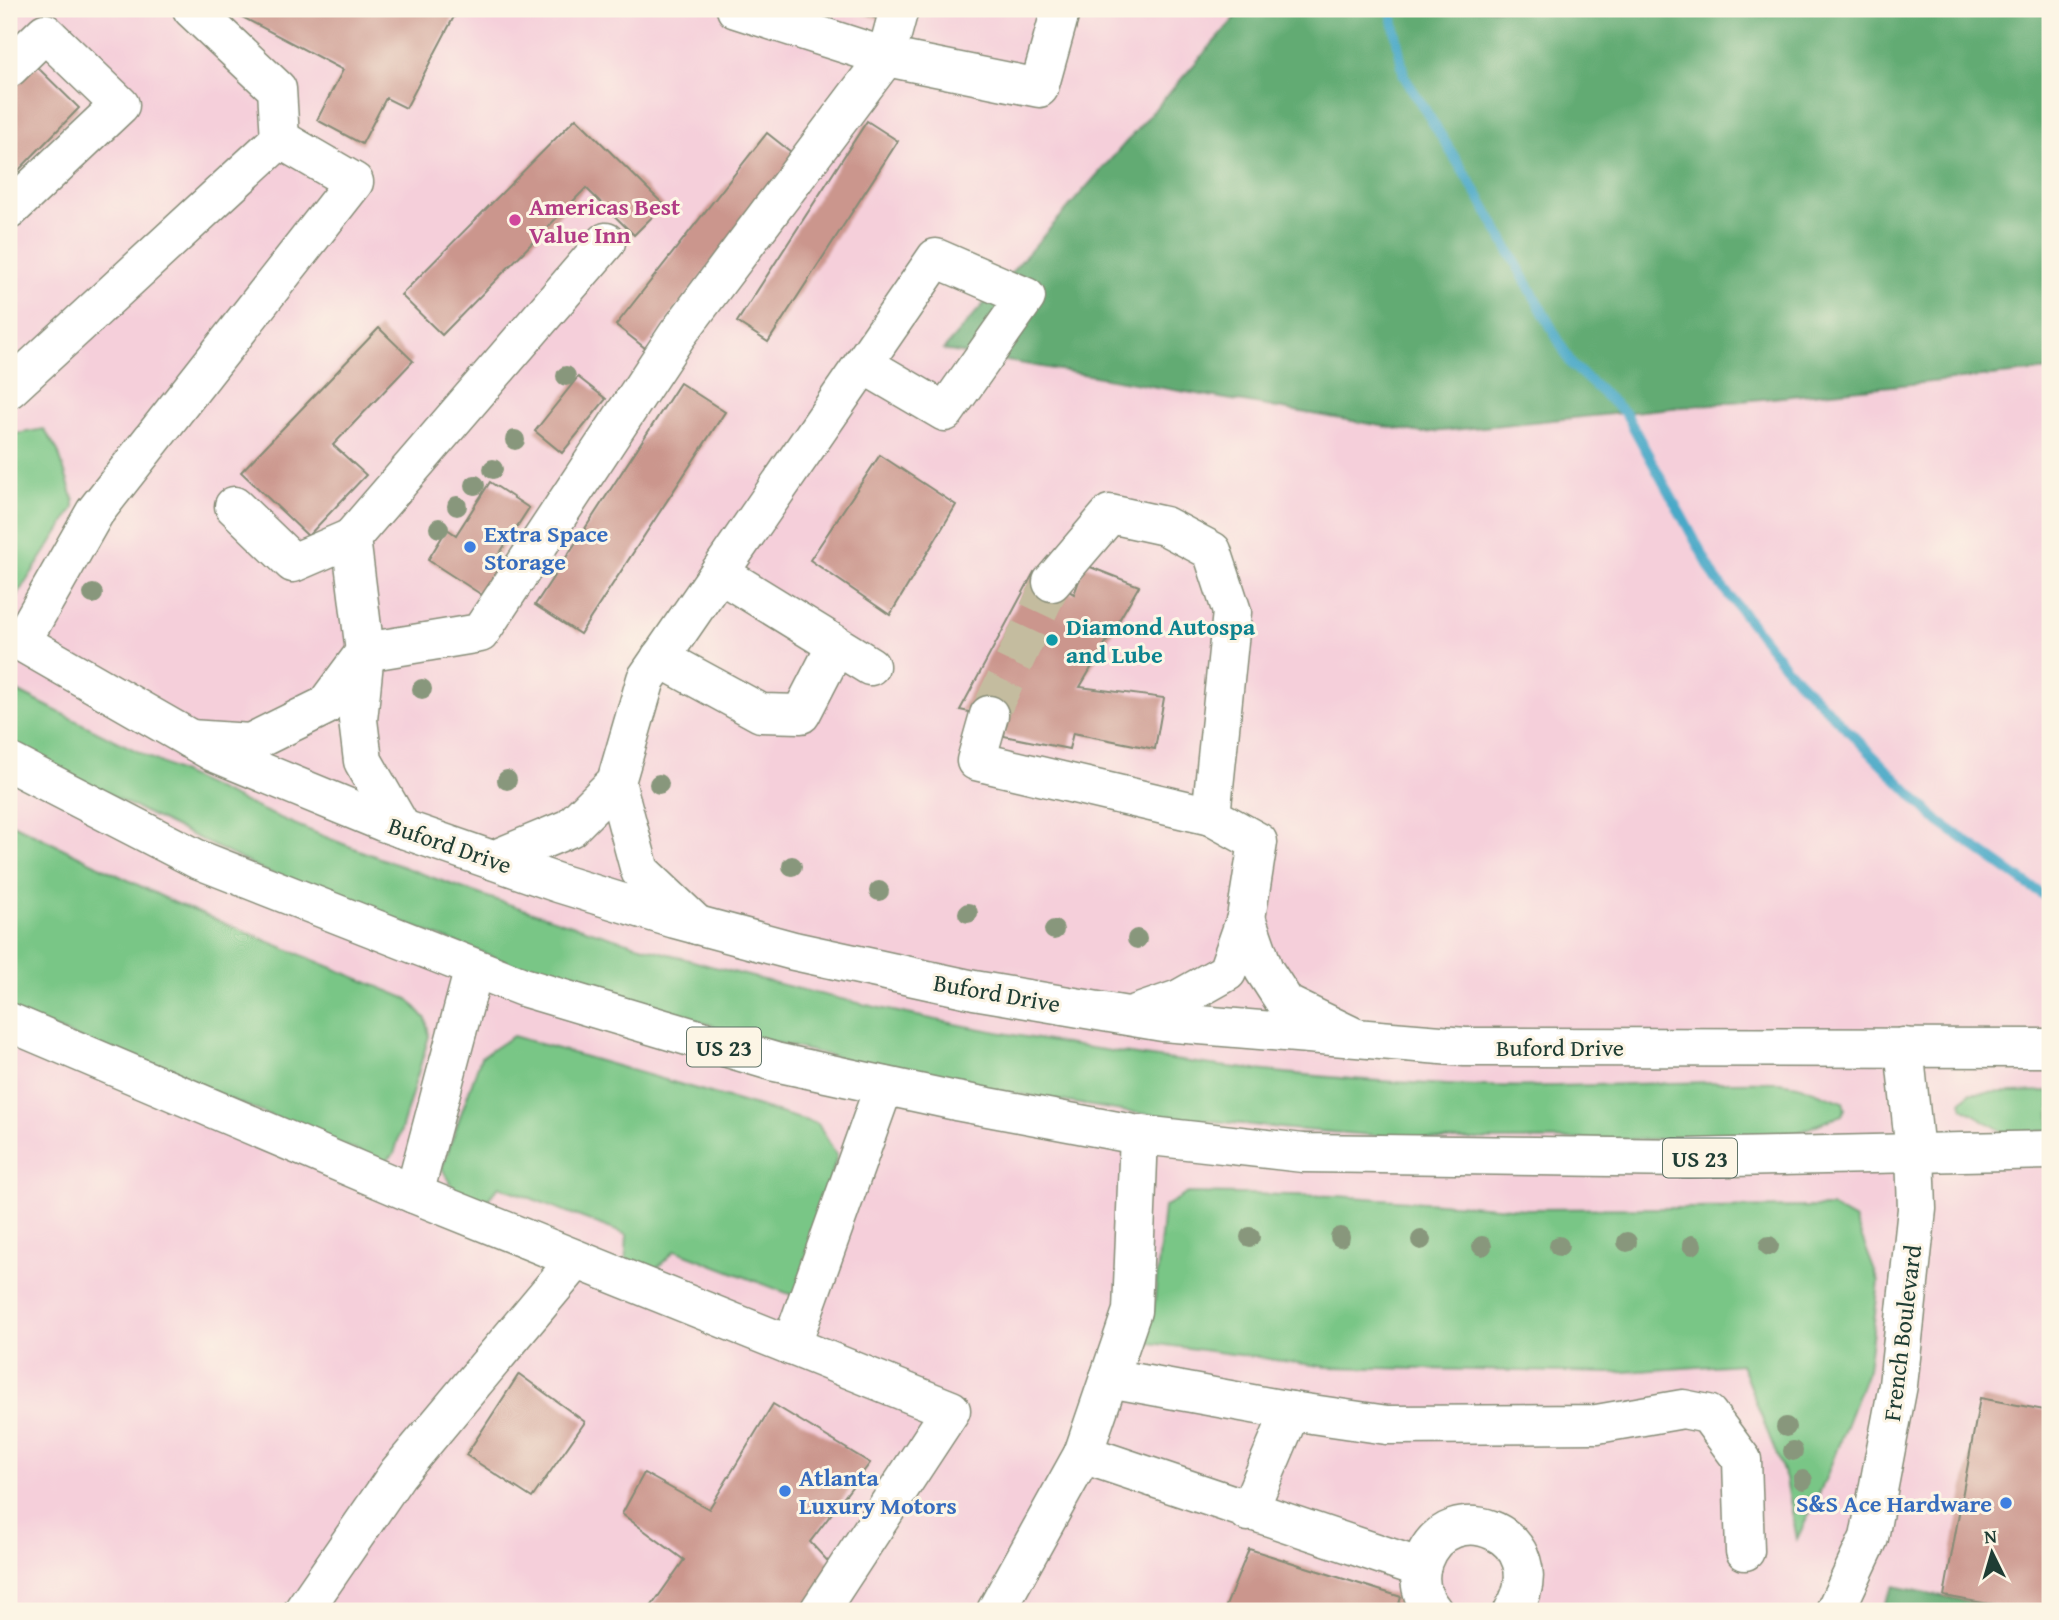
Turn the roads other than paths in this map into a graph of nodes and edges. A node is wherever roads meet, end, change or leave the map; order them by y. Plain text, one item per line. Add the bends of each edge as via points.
1 (192, 9) edge
2 (736, 9) edge
3 (899, 9) edge
4 (1061, 9) edge
5 (801, 19) edge
6 (886, 57) junction
7 (9, 68) edge
8 (280, 139) junction
9 (9, 210) edge
10 (606, 242) dead end
11 (863, 364) dead end
12 (9, 389) edge
13 (234, 506) dead end
14 (351, 538) junction
15 (719, 573) junction
16 (1052, 582) tunnel mouth
17 (15, 638) edge
18 (836, 646) junction
19 (365, 652) junction
20 (660, 658) junction
21 (870, 666) dead end
22 (989, 715) tunnel mouth
23 (190, 739) junction
24 (9, 762) edge
25 (616, 782) junction
26 (1212, 816) junction
27 (402, 829) junction
28 (493, 860) junction
29 (1246, 918) junction
30 (697, 925) junction
31 (474, 968) junction
32 (1130, 1016) junction
33 (9, 1022) edge
34 (1356, 1037) junction
35 (1904, 1047) junction
36 (2050, 1048) edge
37 (884, 1086) junction
38 (1139, 1135) junction
39 (2050, 1150) edge
40 (1915, 1153) junction
41 (414, 1194) junction
42 (576, 1260) junction
43 (791, 1346) junction
44 (1109, 1378) junction
45 (1291, 1411) junction
46 (1083, 1454) junction
47 (1248, 1512) junction
48 (1745, 1551) dead end
49 (1421, 1568) junction
50 (1844, 1608) edge
51 (303, 1611) edge
52 (820, 1611) edge
53 (996, 1611) edge
54 (1433, 1611) edge
55 (1513, 1611) edge

1 - 8 main road via 277,89
2 - 5 main road
3 - 6 main road
4 - 6 main road via 1039,88
5 - 6 main road
6 - 19 main road via 677,335 480,633
7 - 9 main road via 45,33 120,105
8 - 12 main road
8 - 17 main road via 354,182 95,512
10 - 14 main road
11 - 15 main road
13 - 14 main road via 293,563
14 - 19 main road
15 - 18 main road
15 - 20 main road
16 - 26 main road via 1110,514 1165,526 1212,551 1232,612
17 - 23 main road, Buford Drive
18 - 20 main road via 801,714 761,713
18 - 21 main road
19 - 23 main road via 325,706 250,743
19 - 27 main road via 358,720 363,761
20 - 25 main road via 646,679
22 - 26 main road via 976,761
23 - 27 main road, Buford Drive
24 - 31 main road, US 23 via 197,859
25 - 28 main road via 570,828
25 - 30 main road via 640,871
26 - 29 main road via 1258,842
27 - 28 main road, Buford Drive
28 - 30 main road, Buford Drive
29 - 32 main road via 1227,972 1179,999
29 - 34 main road via 1264,970 1286,1004
30 - 32 main road, Buford Drive via 974,990
31 - 37 main road, US 23 via 523,987 775,1062
31 - 41 main road
32 - 34 main road, Buford Drive
33 - 41 main road
34 - 35 main road, Buford Drive via 1548,1049
35 - 36 main road, Buford Drive
35 - 40 main road, French Boulevard
37 - 38 main road, US 23
37 - 43 main road
38 - 40 main road, US 23 via 1316,1153 1675,1158
38 - 44 main road via 1132,1311
39 - 40 main road, US 23
40 - 50 main road, French Boulevard via 1917,1209 1898,1385 1869,1538
41 - 42 main road
42 - 43 main road
42 - 51 main road via 398,1473
43 - 52 main road via 951,1410
44 - 45 main road
44 - 46 main road
45 - 47 main road
45 - 48 main road via 1387,1425 1597,1424 1683,1409 1708,1414 1742,1460
46 - 47 main road
46 - 53 main road
47 - 49 main road
49 - 54 main road via 1420,1586
49 - 55 main road via 1438,1537 1454,1528 1489,1528 1505,1536 1524,1564 1526,1581

